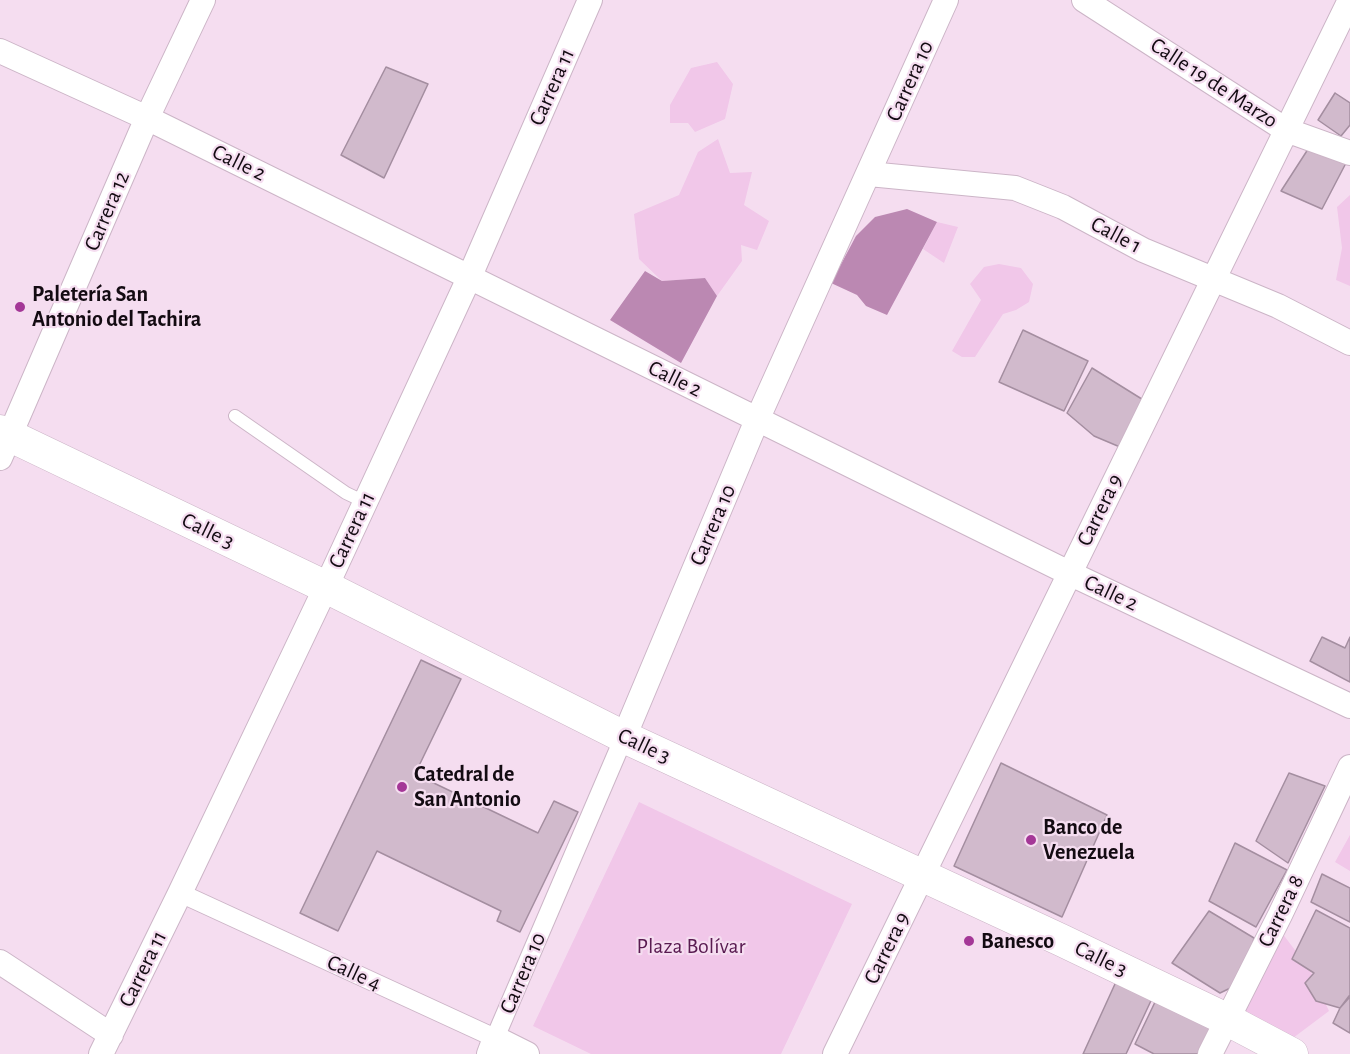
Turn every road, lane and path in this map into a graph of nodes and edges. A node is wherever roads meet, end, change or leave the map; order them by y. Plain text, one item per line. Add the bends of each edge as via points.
1 (203, 0) edge
2 (590, 0) edge
3 (946, 0) edge
4 (1084, 0) edge
5 (1350, 0) edge
6 (0, 51) edge
7 (147, 118) junction
8 (1286, 130) junction
9 (1350, 153) edge
10 (869, 174) junction
11 (469, 278) junction
12 (1214, 278) junction
13 (1350, 343) edge
14 (235, 416) dead end
15 (757, 420) junction
16 (3, 441) edge
17 (365, 502) junction
18 (1069, 573) junction
19 (326, 587) junction
20 (1350, 706) edge
21 (624, 737) junction
22 (1350, 767) edge
23 (923, 875) junction
24 (180, 893) junction
25 (0, 962) edge
26 (1226, 1019) junction
27 (106, 1044) edge
28 (492, 1046) edge
29 (527, 1054) edge
30 (835, 1054) edge
31 (1210, 1054) edge
32 (1292, 1054) edge

1 - 7 street, Carrera 12
2 - 11 street, Carrera 11
3 - 10 street, Carrera 10
4 - 8 street, Calle 19 de Marzo
5 - 8 street, Carrera 9
6 - 7 street, Calle 2
7 - 11 street, Calle 2
7 - 16 street, Carrera 12
8 - 9 street, Calle 19 de Marzo
8 - 12 street, Carrera 9
10 - 12 street, Calle 1 via 1016,188 1063,207 1143,250
10 - 15 street, Carrera 10
11 - 15 street, Calle 2
11 - 17 street, Carrera 11
12 - 13 street, Calle 1
12 - 18 street, Carrera 9
14 - 17 lane
15 - 18 street, Calle 2
15 - 21 street, Carrera 10
16 - 19 street, Calle 3
17 - 19 street, Carrera 11
18 - 20 street, Calle 2
18 - 23 street, Carrera 9
19 - 21 street, Calle 3
19 - 24 street, Carrera 11
21 - 23 street, Calle 3
21 - 28 street, Carrera 10
22 - 26 street, Carrera 8 via 1281,915
23 - 26 street, Calle 3
23 - 30 street, Carrera 9
24 - 27 street, Carrera 11
24 - 28 street, Calle 4
25 - 27 street
26 - 31 street, Carrera 8
26 - 32 street, Calle 3
28 - 29 street, Calle 4

